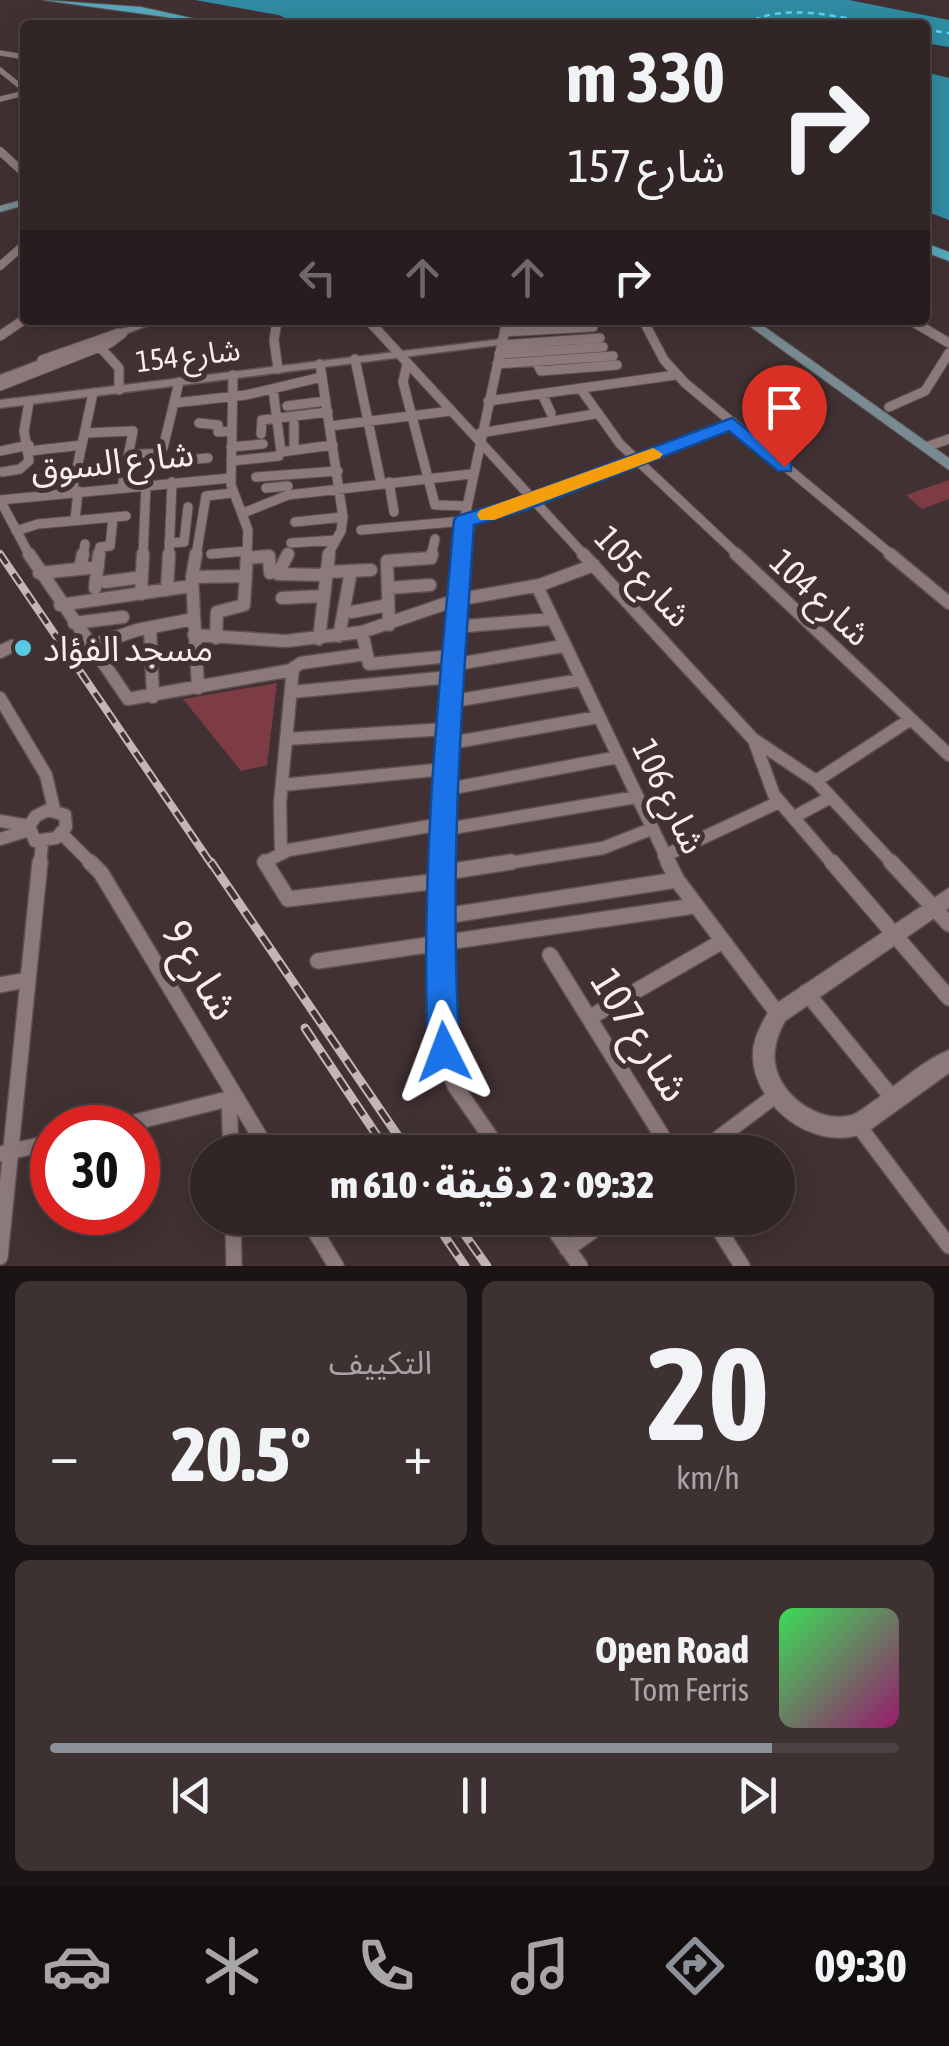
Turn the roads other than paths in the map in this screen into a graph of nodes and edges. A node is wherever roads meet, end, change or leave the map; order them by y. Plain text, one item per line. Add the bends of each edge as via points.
1 (47, 0) edge
2 (96, 0) edge
3 (112, 1) edge
4 (194, 20) edge
5 (216, 20) edge
6 (0, 70) edge
7 (20, 87) edge
8 (20, 93) edge
9 (13, 96) junction
10 (0, 99) edge
11 (20, 104) edge
12 (0, 151) edge
13 (20, 168) edge
14 (144, 325) edge
15 (274, 325) edge
16 (372, 325) edge
17 (506, 325) edge
18 (646, 325) edge
19 (755, 325) edge
20 (767, 325) edge
21 (918, 325) edge
22 (593, 326) dead end
23 (122, 333) junction
24 (602, 343) dead end
25 (949, 343) edge
26 (100, 347) junction
27 (500, 347) junction
28 (949, 353) edge
29 (355, 359) junction
30 (403, 359) junction
31 (615, 361) dead end
32 (278, 369) junction
33 (321, 370) junction
34 (233, 374) junction
35 (676, 375) junction
36 (0, 380) edge
37 (180, 382) junction
38 (580, 388) junction
39 (119, 390) junction
40 (274, 390) junction
41 (93, 393) junction
42 (542, 394) junction
43 (233, 397) junction
44 (488, 401) junction
45 (28, 402) junction
46 (174, 403) junction
47 (0, 404) edge
48 (288, 406) dead end
49 (327, 406) junction
50 (889, 407) junction
51 (451, 411) junction
52 (551, 413) dead end
53 (596, 414) junction
54 (413, 416) junction
55 (277, 418) junction
56 (368, 421) junction
57 (199, 423) dead end
58 (294, 424) dead end
59 (732, 424) junction
60 (330, 426) junction
61 (232, 431) junction
62 (85, 433) junction
63 (480, 436) junction
64 (941, 444) edge
65 (82, 446) junction
66 (334, 446) junction
67 (231, 447) junction
68 (30, 448) junction
69 (164, 448) dead end
70 (294, 450) junction
71 (0, 451) edge
72 (280, 454) junction
73 (208, 458) dead end
74 (127, 460) junction
75 (186, 460) junction
76 (636, 460) junction
77 (231, 461) junction
78 (949, 465) edge
79 (96, 466) dead end
80 (338, 471) junction
81 (2, 472) edge
82 (471, 474) junction
83 (231, 478) junction
84 (256, 478) dead end
85 (429, 478) junction
86 (177, 482) junction
87 (385, 483) junction
88 (146, 484) junction
89 (288, 485) junction
90 (122, 487) junction
91 (266, 488) dead end
92 (340, 488) junction
93 (75, 491) junction
94 (232, 493) junction
95 (0, 500) edge
96 (533, 500) junction
97 (188, 507) dead end
98 (394, 512) dead end
99 (243, 513) junction
100 (465, 513) junction
101 (343, 517) junction
102 (74, 520) junction
103 (295, 522) dead end
104 (361, 530) dead end
105 (16, 531) junction
106 (436, 539) dead end
107 (336, 540) junction
108 (169, 543) junction
109 (85, 544) dead end
110 (228, 553) junction
111 (212, 554) dead end
112 (247, 554) junction
113 (168, 558) junction
114 (142, 561) junction
115 (594, 565) junction
116 (98, 567) junction
117 (80, 569) junction
118 (371, 570) dead end
119 (350, 571) junction
120 (270, 572) dead end
121 (40, 573) junction
122 (227, 573) dead end
123 (325, 573) junction
124 (246, 576) junction
125 (142, 577) junction
126 (192, 582) junction
127 (430, 585) dead end
128 (537, 586) junction
129 (388, 588) junction
130 (167, 590) junction
131 (141, 594) junction
132 (126, 596) junction
133 (323, 596) junction
134 (282, 598) dead end
135 (456, 600) junction
136 (949, 603) edge
137 (60, 605) junction
138 (388, 605) junction
139 (352, 612) dead end
140 (123, 617) junction
141 (193, 619) junction
142 (551, 619) junction
143 (74, 623) junction
144 (389, 625) junction
145 (150, 628) junction
146 (454, 628) junction
147 (362, 632) junction
148 (124, 634) junction
149 (194, 635) junction
150 (339, 636) junction
151 (216, 638) junction
152 (315, 639) junction
153 (91, 646) junction
154 (564, 646) junction
155 (366, 654) junction
156 (310, 662) junction
157 (451, 666) junction
158 (292, 670) junction
159 (580, 680) junction
160 (198, 688) junction
161 (291, 692) junction
162 (153, 697) junction
163 (0, 698) edge
164 (448, 702) junction
165 (598, 717) junction
166 (911, 719) junction
167 (446, 729) junction
168 (286, 739) junction
169 (753, 739) junction
170 (445, 744) junction
171 (949, 754) edge
172 (618, 757) junction
173 (444, 769) junction
174 (816, 781) junction
175 (282, 785) junction
176 (443, 790) junction
177 (636, 796) junction
178 (832, 797) junction
179 (780, 802) junction
180 (54, 809) junction
181 (794, 817) junction
182 (0, 821) edge
183 (441, 827) junction
184 (29, 828) junction
185 (652, 829) junction
186 (62, 834) junction
187 (0, 839) edge
188 (42, 842) junction
189 (281, 852) junction
190 (664, 856) junction
191 (440, 877) junction
192 (677, 880) junction
193 (941, 902) edge
194 (694, 906) junction
195 (438, 917) junction
196 (949, 924) edge
197 (893, 934) junction
198 (720, 942) junction
199 (438, 945) junction
200 (550, 955) dead end
201 (318, 961) dead end
202 (28, 980) junction
203 (0, 985) edge
204 (806, 992) junction
205 (949, 998) edge
206 (778, 1014) junction
207 (589, 1018) junction
208 (949, 1060) edge
209 (776, 1095) junction
210 (233, 1098) junction
211 (894, 1100) junction
212 (160, 1116) edge
213 (858, 1124) junction
214 (232, 1135) edge
215 (258, 1135) edge
216 (490, 1135) edge
217 (661, 1135) edge
218 (723, 1135) edge
219 (30, 1147) edge
220 (4, 1153) edge
221 (233, 1235) edge
222 (317, 1235) edge
223 (558, 1235) edge
224 (587, 1235) edge
225 (723, 1235) edge
226 (949, 1246) edge
227 (568, 1249) junction
228 (0, 1257) edge
229 (234, 1266) edge
230 (336, 1266) edge
231 (580, 1266) edge
232 (742, 1266) edge

1 - 4 highway
2 - 3 highway
3 - 5 highway
6 - 7 street
8 - 9 street
9 - 10 street
9 - 11 street
12 - 13 street
14 - 23 street
15 - 32 street
16 - 30 street, شارع 105
17 - 27 street
18 - 35 street
19 - 64 main road
20 - 50 main road
21 - 25 street
22 - 27 street
23 - 26 street
23 - 36 street
24 - 27 street
26 - 36 street
26 - 39 street via 119,368
27 - 30 street, شارع 154
27 - 31 street via 536,361 542,371
27 - 44 street
28 - 50 street via 925,391
29 - 30 street, شارع 154
29 - 33 street, شارع 154
29 - 56 street
30 - 51 street, شارع 105
30 - 54 street
32 - 33 street, شارع 154
32 - 34 street, شارع 154
33 - 40 street
33 - 49 street
34 - 37 street, شارع 154
34 - 43 street
35 - 38 street
35 - 59 street
37 - 39 street, شارع 154
37 - 46 street
38 - 42 street
38 - 53 street, شارع 104
39 - 41 street, شارع 154
40 - 43 street
40 - 55 street
41 - 45 street, شارع 154
41 - 62 street
42 - 44 street
42 - 52 street
43 - 46 street
43 - 61 street
44 - 63 street
45 - 47 street, شارع 154
45 - 68 street via 24,431
46 - 69 street
48 - 49 street
49 - 55 street
49 - 60 street
50 - 64 main road
51 - 54 street
51 - 63 street, شارع 105
53 - 63 street
53 - 76 street, شارع 104
54 - 56 street
54 - 85 street
55 - 67 street via 262,420 262,439
55 - 72 street
56 - 60 street
56 - 87 street
57 - 61 street
58 - 70 street
59 - 76 street
59 - 136 street
60 - 66 street
61 - 67 street
62 - 65 street
62 - 74 street via 132,430
63 - 82 street
63 - 96 street, شارع 105
64 - 78 main road
65 - 68 street
65 - 93 street
66 - 70 street
66 - 80 street
67 - 77 street
68 - 71 street
68 - 81 street via 26,465
70 - 72 street
72 - 77 street
73 - 75 street
74 - 75 street via 161,453 160,461
74 - 79 street
74 - 90 street
75 - 86 street
76 - 96 street
76 - 166 street, شارع 104
77 - 83 street
80 - 89 street
80 - 92 street
82 - 85 street
82 - 100 street
83 - 86 street, شارع السوق
83 - 94 street
84 - 89 street
85 - 87 street
85 - 100 street via 436,505
86 - 88 street, شارع السوق
86 - 108 street
87 - 92 street
87 - 98 street
88 - 90 street, شارع السوق
88 - 114 street
89 - 91 street
89 - 92 street
89 - 99 street
90 - 93 street, شارع السوق
92 - 101 street
93 - 95 street, شارع السوق
93 - 102 street
94 - 99 street
94 - 126 street via 206,496
95 - 105 street
96 - 100 street
96 - 115 street, شارع 105
97 - 108 street via 184,542
99 - 112 street
100 - 104 street
100 - 135 street
101 - 103 street
101 - 107 street
102 - 105 street
102 - 116 street via 120,517 110,546 100,548
105 - 121 street
106 - 129 street via 431,558 387,562
107 - 123 street
107 - 123 street via 290,548 278,574
108 - 113 street
109 - 117 street
110 - 111 street
110 - 112 street
110 - 122 street
112 - 120 street via 269,556
112 - 124 street
113 - 114 street
113 - 130 street
114 - 125 street
115 - 128 street
115 - 169 street, شارع 105
116 - 117 street
116 - 125 street via 100,585
117 - 121 street
118 - 119 street
119 - 123 street
119 - 150 street
121 - 137 street
123 - 133 street
124 - 126 street
124 - 151 street via 244,606 217,612
125 - 131 street
126 - 130 street
126 - 141 street
127 - 129 street
128 - 135 street
128 - 142 street, شارع 106
129 - 138 street
130 - 131 street
131 - 132 street
132 - 137 street
132 - 140 street
133 - 134 street
133 - 152 street
135 - 144 street
135 - 146 street
137 - 143 street
138 - 139 street
138 - 144 street
140 - 143 street
140 - 148 street
141 - 145 street
141 - 149 street
142 - 146 street
142 - 154 street, شارع 106
143 - 153 street
144 - 147 street
145 - 148 street
145 - 162 street
146 - 157 street
147 - 150 street
147 - 155 street
148 - 153 street
149 - 151 street
149 - 160 street
150 - 152 street
151 - 152 street
152 - 156 street
153 - 162 street via 123,696
154 - 157 street
154 - 159 street, شارع 106
155 - 156 street
155 - 157 street via 370,664
156 - 158 street
157 - 161 street
157 - 164 street
158 - 160 street
158 - 161 street
159 - 164 street
159 - 165 street, شارع 106
160 - 162 street
161 - 168 street
163 - 180 street via 46,775
164 - 167 street
165 - 170 street
165 - 172 street, شارع 106
166 - 171 street, شارع 104
166 - 174 street
167 - 168 street
167 - 170 street
168 - 175 street
169 - 174 street, شارع 105
169 - 179 street, شارع 105
170 - 173 street
172 - 176 street
172 - 177 street, شارع 106
173 - 175 street
173 - 176 street
174 - 178 street, شارع 105
175 - 189 street
176 - 183 street
177 - 183 street
177 - 185 street, شارع 106
178 - 181 street
178 - 193 street, شارع 105
179 - 181 street, شارع 105
179 - 190 street
180 - 184 street via 36,816
180 - 186 street via 66,815
181 - 197 street, شارع 105
182 - 184 street
183 - 189 street
183 - 191 street
184 - 187 street
184 - 188 street
185 - 190 street, شارع 106
185 - 191 street via 603,848
186 - 188 street
186 - 210 street, شارع 9 via 101,873
188 - 202 street
189 - 191 street via 265,862 288,899
190 - 192 street, شارع 106
191 - 195 street
192 - 194 street, شارع 106
192 - 195 street
193 - 196 street, شارع 105
193 - 197 street
194 - 198 street, شارع 106
194 - 199 street
195 - 199 street
197 - 204 street
197 - 205 street, شارع 105
198 - 206 street, شارع 106
198 - 207 street
199 - 201 street
199 - 216 street via 450,1075
200 - 207 street, شارع 107
202 - 203 street
202 - 220 street
204 - 206 street
204 - 211 street
206 - 209 street via 762,1041
207 - 217 street, شارع 107
208 - 211 street
209 - 213 street via 824,1128
209 - 218 street
210 - 212 street
210 - 214 street
210 - 215 street, شارع 9
211 - 213 street
213 - 226 street
219 - 220 street
220 - 228 street
221 - 229 street
222 - 230 street
223 - 227 street
224 - 227 street
225 - 232 street
227 - 231 street

